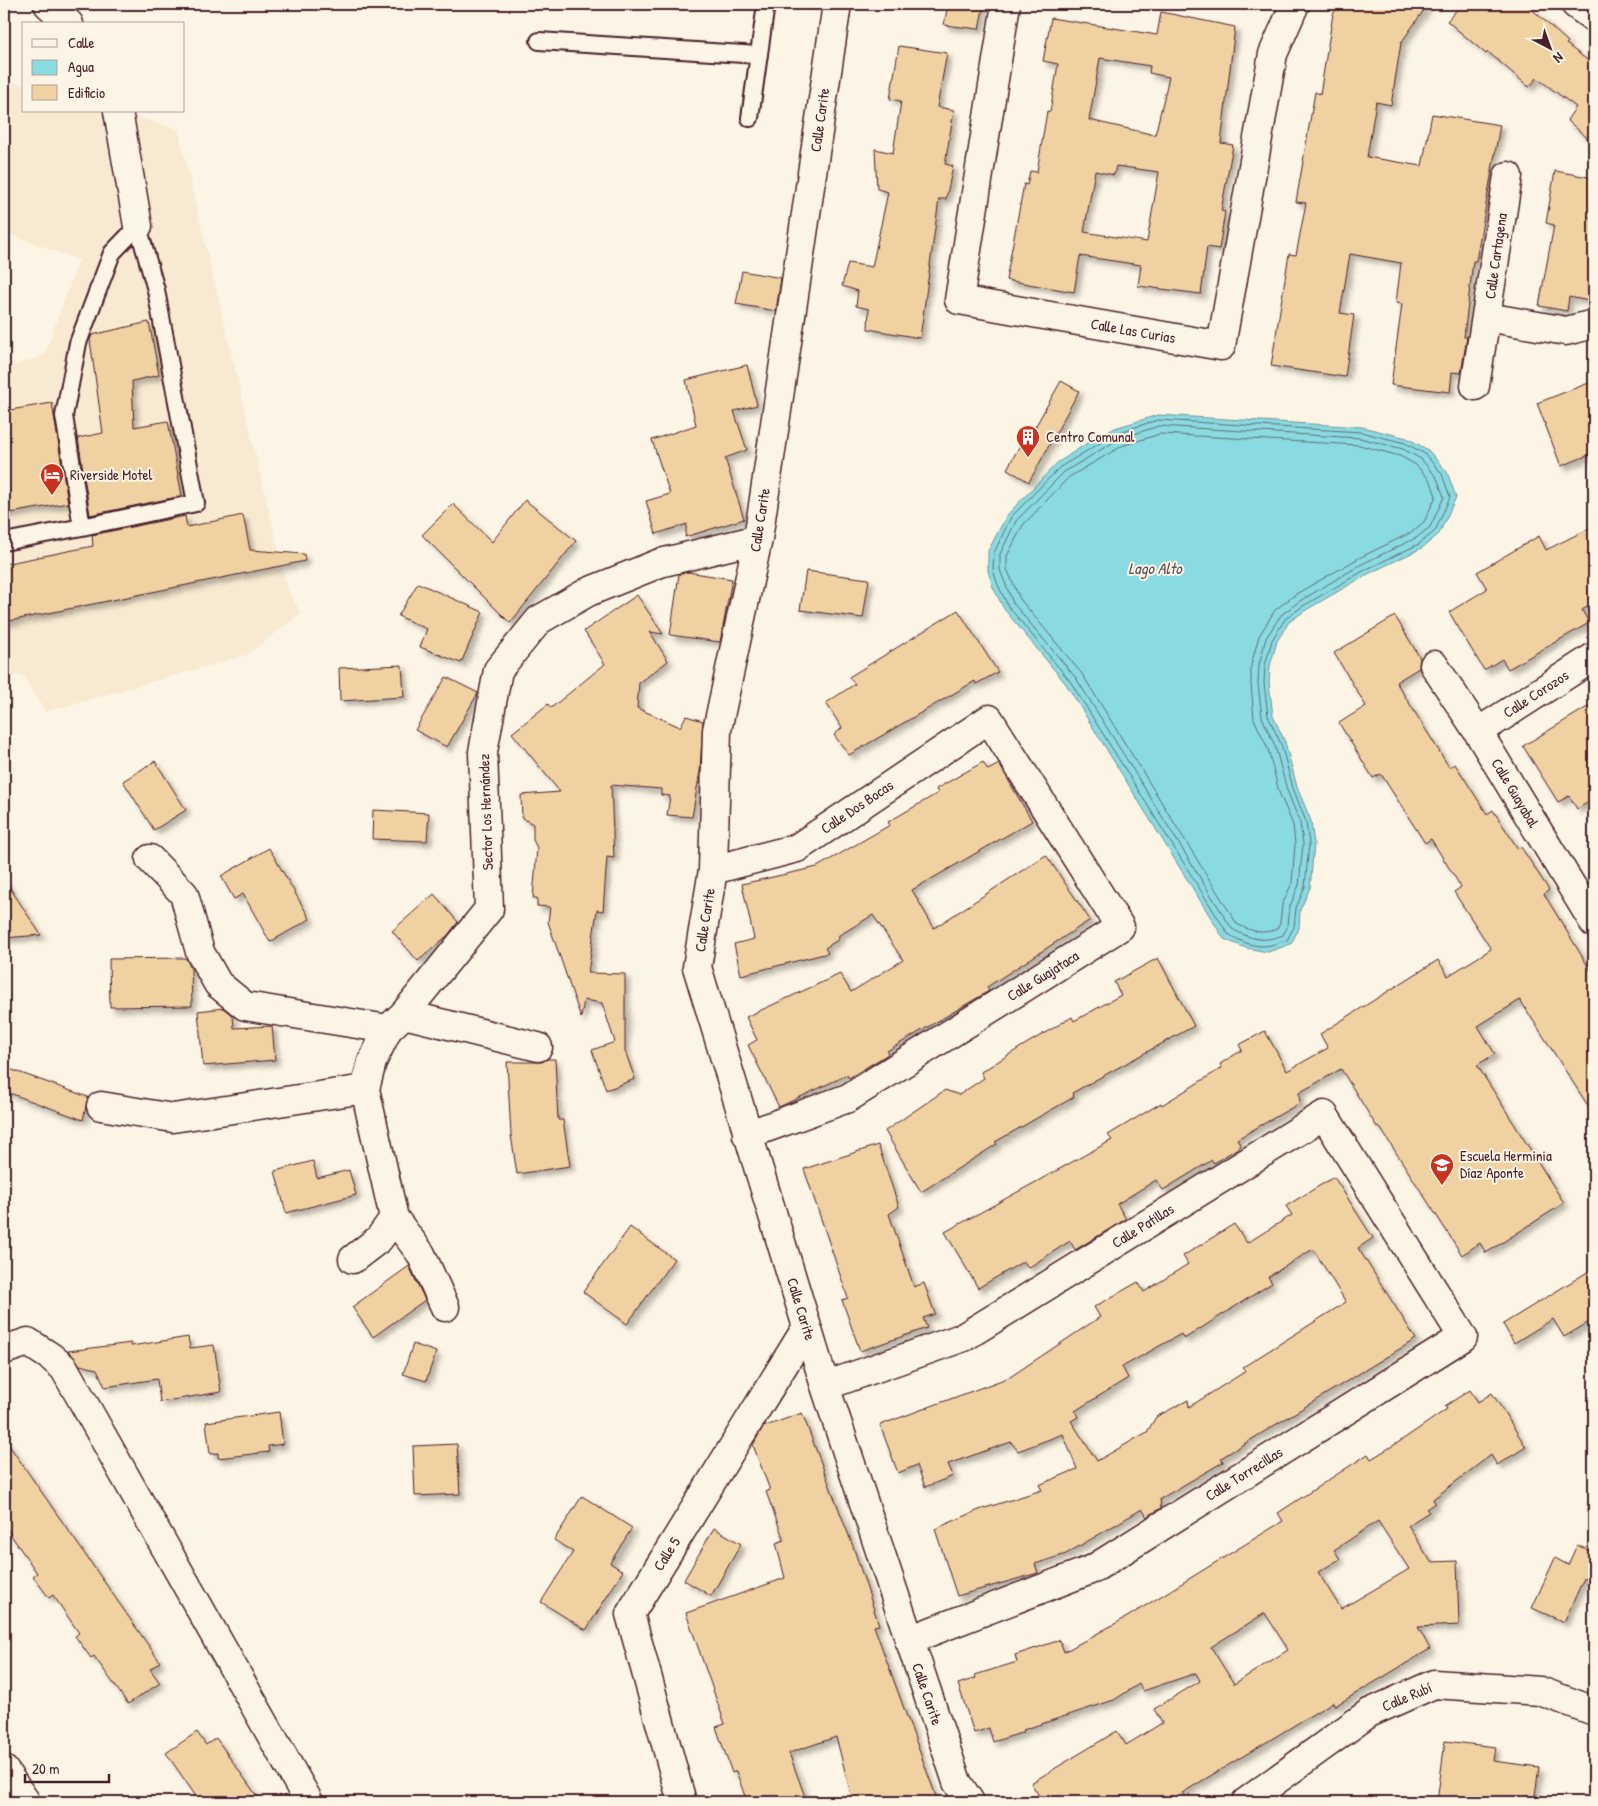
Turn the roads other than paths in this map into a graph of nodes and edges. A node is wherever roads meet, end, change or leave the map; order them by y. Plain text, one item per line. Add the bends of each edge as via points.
1 (48, 4) edge
2 (766, 4) edge
3 (837, 4) edge
4 (1006, 4) edge
5 (1295, 4) edge
6 (67, 22) edge
7 (539, 41) dead end
8 (759, 56) junction
9 (118, 112) edge
10 (750, 118) dead end
11 (1508, 176) dead end
12 (138, 226) junction
13 (1487, 317) junction
14 (1594, 324) edge
15 (1475, 386) dead end
16 (82, 527) junction
17 (758, 539) junction
18 (4, 542) edge
19 (1594, 657) edge
20 (1434, 665) dead end
21 (989, 719) joint
22 (1478, 732) junction
23 (150, 859) dead end
24 (713, 870) junction
25 (1594, 924) edge
26 (396, 1021) junction
27 (538, 1047) dead end
28 (366, 1089) junction
29 (101, 1106) dead end
30 (747, 1135) junction
31 (394, 1218) junction
32 (1402, 1238) joint
33 (353, 1259) dead end
34 (445, 1307) dead end
35 (807, 1327) junction
36 (4, 1350) edge
37 (825, 1386) junction
38 (909, 1640) junction
39 (1594, 1711) edge
40 (4, 1770) edge
41 (26, 1802) edge
42 (309, 1802) edge
43 (682, 1802) edge
44 (970, 1802) edge
45 (1246, 1802) edge

1 - 6 street
2 - 8 lane
3 - 17 street, Calle Carite
4 - 5 street, Calle Las Curias via 958,300 1221,346 1272,54
7 - 8 lane
8 - 10 lane
9 - 12 street
11 - 13 street, Calle Cartagena
12 - 16 lane via 112,253 81,334 64,416
12 - 16 lane via 156,290 196,503
13 - 14 street, Calle Cartagena via 1566,331
13 - 15 street
16 - 18 lane
17 - 24 street, Calle Carite via 717,730
17 - 26 street, Sector Los Hernández via 660,563 588,592 539,620 498,670 483,752 489,909
19 - 22 street, Calle Corozos
20 - 22 street, Calle Guayabal
21 - 24 street, Calle Dos Bocas via 796,848
21 - 30 street, Calle Guajataca via 1120,927 848,1098
22 - 25 street, Calle Guayabal
23 - 26 street via 184,894 200,952 218,984 245,1006
24 - 30 street, Calle Carite via 697,967
26 - 27 street
26 - 28 street, Sector Los Hernández via 372,1062
28 - 29 street via 173,1118
28 - 31 street, Sector Los Hernández
30 - 35 street, Calle Carite
31 - 33 street via 379,1239
31 - 34 street, Sector Los Hernández via 421,1254
32 - 37 street, Calle Patillas via 1324,1115 964,1337
32 - 38 street, Calle Torrecillas via 1463,1337 1093,1568
35 - 37 street, Calle Carite
35 - 43 street, Calle 5 via 630,1614
36 - 42 street via 28,1342 64,1368
37 - 38 street, Calle Carite
38 - 44 street, Calle Carite via 957,1782
39 - 45 street, Calle Rubí via 1540,1691 1434,1684 1369,1713
40 - 41 street

